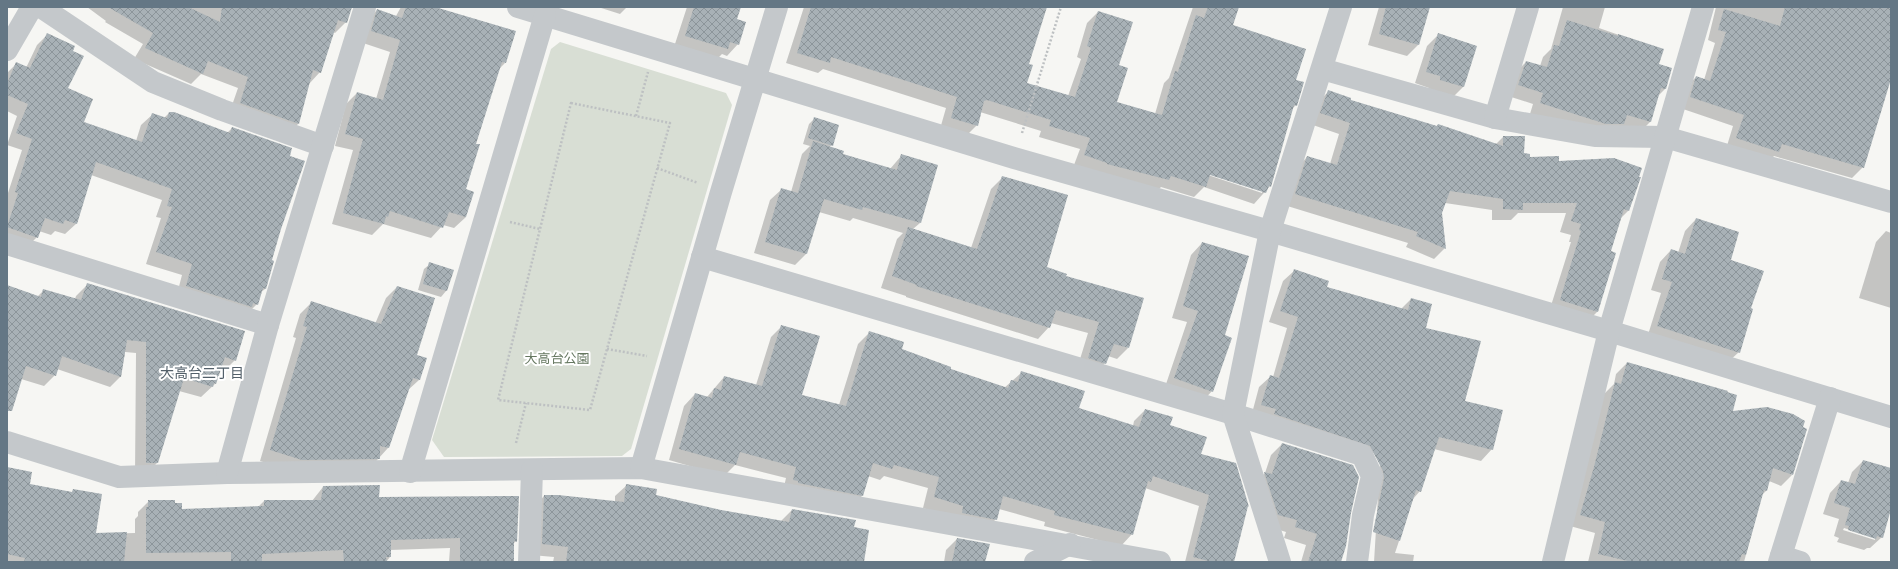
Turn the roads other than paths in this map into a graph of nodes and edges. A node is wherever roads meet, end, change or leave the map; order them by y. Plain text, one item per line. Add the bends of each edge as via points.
1 (32, 7) edge
2 (41, 7) edge
3 (365, 7) edge
4 (518, 7) edge
5 (777, 7) edge
6 (1340, 7) edge
7 (1528, 7) edge
8 (1703, 7) edge
9 (545, 15) junction
10 (7, 50) edge
11 (1322, 69) junction
12 (755, 80) junction
13 (1495, 118) junction
14 (1665, 137) junction
15 (323, 146) junction
16 (1891, 202) edge
17 (1270, 231) junction
18 (7, 244) edge
19 (702, 257) junction
20 (268, 325) junction
21 (1609, 331) junction
22 (1830, 398) junction
23 (1233, 414) junction
24 (1891, 417) edge
25 (7, 442) edge
26 (642, 468) junction
27 (532, 470) junction
28 (410, 472) junction
29 (227, 473) junction
30 (1070, 544) junction
31 (1147, 560) edge
32 (1787, 560) edge
33 (529, 562) edge
34 (1035, 562) edge
35 (1280, 562) edge
36 (1357, 562) edge
37 (1553, 562) edge

1 - 10 street
2 - 15 street via 153,82
3 - 15 street
4 - 9 street
5 - 12 street
6 - 11 street
7 - 13 street
8 - 14 street
9 - 12 street
9 - 28 street
11 - 13 street
11 - 17 street
12 - 17 street
12 - 19 street
13 - 14 street via 1595,136
14 - 16 street
14 - 21 street
15 - 20 street
17 - 21 street
17 - 23 street
18 - 20 street
19 - 23 street
19 - 26 street
20 - 29 street
21 - 22 street
21 - 37 street
22 - 24 street
22 - 32 street
23 - 35 street
23 - 36 street via 1362,455 1372,476 1363,514
25 - 29 street via 119,477
26 - 27 street
26 - 30 street via 1012,536
27 - 28 street
27 - 33 street
28 - 29 street
30 - 31 street
30 - 34 street

